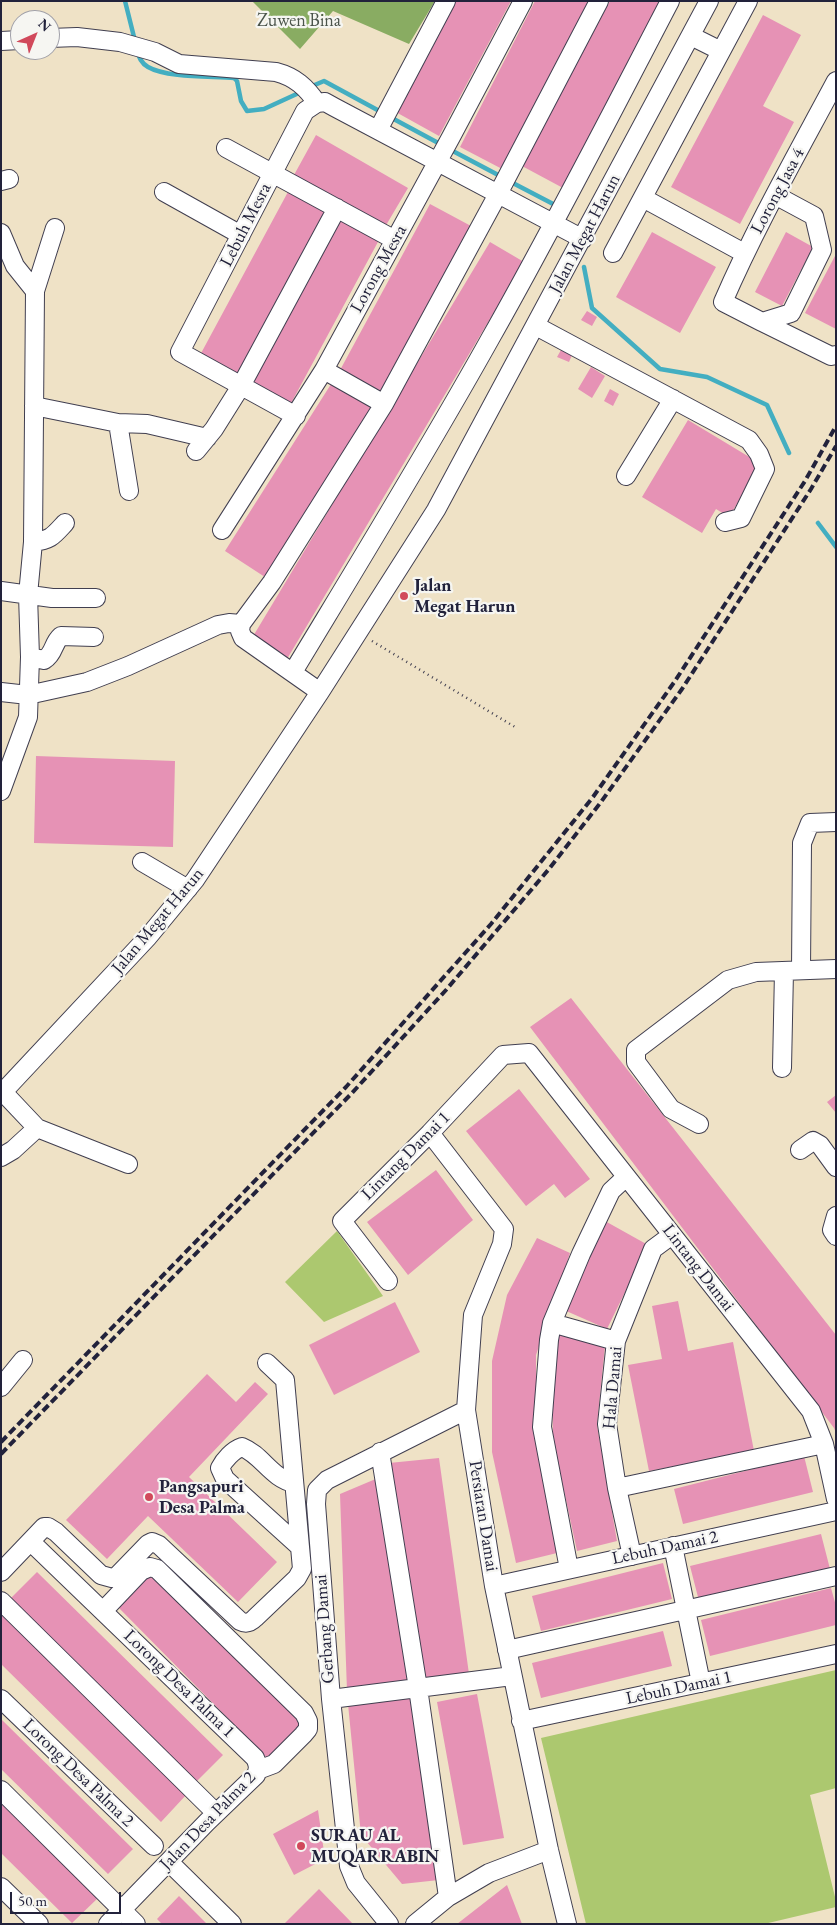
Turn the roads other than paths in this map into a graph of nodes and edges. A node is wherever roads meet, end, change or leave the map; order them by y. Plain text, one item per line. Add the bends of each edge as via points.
1 (446, 1) edge
2 (523, 1) edge
3 (599, 1) edge
4 (670, 1) edge
5 (709, 1) edge
6 (748, 1) edge
7 (691, 36) junction
8 (60, 38) edge
9 (721, 52) junction
10 (836, 82) edge
11 (309, 93) junction
12 (384, 119) junction
13 (226, 148) dead end
14 (444, 150) junction
15 (273, 174) junction
16 (504, 182) junction
17 (164, 192) dead end
18 (775, 195) junction
19 (643, 198) junction
20 (336, 208) junction
21 (554, 223) junction
22 (55, 228) dead end
23 (1, 233) edge
24 (241, 235) junction
25 (583, 239) junction
26 (395, 240) junction
27 (614, 253) dead end
28 (744, 253) junction
29 (35, 291) junction
30 (762, 322) junction
31 (536, 326) junction
32 (836, 355) edge
33 (324, 370) junction
34 (242, 386) junction
35 (673, 399) junction
36 (384, 404) junction
37 (34, 406) junction
38 (296, 416) junction
39 (118, 423) junction
40 (626, 476) dead end
41 (129, 491) dead end
42 (725, 522) dead end
43 (64, 523) dead end
44 (222, 530) dead end
45 (33, 542) junction
46 (1, 591) edge
47 (28, 595) junction
48 (96, 598) dead end
49 (241, 624) junction
50 (94, 637) dead end
51 (30, 657) junction
52 (293, 672) junction
53 (1, 692) edge
54 (320, 692) junction
55 (28, 695) junction
56 (1, 791) edge
57 (836, 822) edge
58 (142, 862) dead end
59 (188, 889) junction
60 (836, 969) edge
61 (793, 970) junction
62 (529, 1053) joint
63 (782, 1068) dead end
64 (2, 1093) edge
65 (698, 1124) dead end
66 (37, 1128) junction
67 (430, 1132) junction
68 (800, 1150) dead end
69 (1, 1157) edge
70 (128, 1164) dead end
71 (836, 1167) edge
72 (626, 1177) junction
73 (836, 1216) edge
74 (672, 1235) junction
75 (836, 1236) edge
76 (388, 1281) dead end
77 (552, 1323) junction
78 (616, 1341) junction
79 (23, 1360) dead end
80 (267, 1363) dead end
81 (1, 1387) edge
82 (466, 1410) junction
83 (824, 1444) junction
84 (380, 1452) junction
85 (294, 1483) junction
86 (617, 1488) junction
87 (836, 1499) edge
88 (836, 1511) edge
89 (31, 1542) junction
90 (673, 1546) junction
91 (300, 1548) junction
92 (632, 1556) junction
93 (569, 1570) junction
94 (1, 1572) edge
95 (836, 1576) edge
96 (494, 1586) junction
97 (1, 1601) edge
98 (686, 1610) junction
99 (102, 1611) junction
100 (507, 1650) junction
101 (836, 1654) edge
102 (512, 1676) junction
103 (701, 1683) junction
104 (418, 1688) junction
105 (1, 1699) edge
106 (331, 1699) junction
107 (521, 1721) junction
108 (257, 1764) junction
109 (1, 1790) edge
110 (216, 1813) junction
111 (154, 1846) dead end
112 (549, 1850) junction
113 (169, 1862) junction
114 (1, 1887) edge
115 (448, 1897) junction
116 (122, 1910) junction
117 (39, 1924) edge
118 (108, 1924) edge
119 (136, 1924) edge
120 (232, 1924) edge
121 (389, 1924) edge
122 (415, 1924) edge
123 (567, 1924) edge

1 - 12 street
2 - 14 street, Lorong Mesra
3 - 16 street
4 - 21 street
5 - 7 street, Jalan Megat Harun
6 - 9 street, Jalan Megat Harun
7 - 9 street
7 - 25 street, Jalan Megat Harun
8 - 11 street via 136,46 179,64 276,72 290,76
9 - 19 street, Jalan Megat Harun
10 - 18 street, Lorong Jasa 4
11 - 12 street via 334,106
11 - 15 street, Lebuh Mesra via 305,111
12 - 14 street
13 - 15 street
14 - 16 street
14 - 26 street, Lorong Mesra
15 - 20 street
15 - 24 street, Lebuh Mesra
16 - 21 street
16 - 36 street
17 - 24 street
18 - 28 street, Lorong Jasa 4
18 - 30 street via 814,216 822,250 791,313
19 - 27 street, Jalan Megat Harun
19 - 28 street
20 - 26 street
20 - 34 street
21 - 25 street
21 - 52 street via 424,454
22 - 29 street
23 - 29 street via 15,266
24 - 34 street, Lebuh Mesra via 180,352
25 - 31 street, Jalan Megat Harun
26 - 33 street, Lorong Mesra
28 - 30 street, Lorong Jasa 4 via 723,302
29 - 37 street
30 - 32 street via 831,356
31 - 35 street
31 - 54 street, Jalan Megat Harun via 436,510
33 - 36 street
33 - 38 street, Lorong Mesra
34 - 38 street
34 - 39 street via 202,445 147,424
35 - 40 street
35 - 42 street via 749,440 759,454 765,469 741,518
36 - 49 street via 272,582
37 - 39 street
37 - 45 street
38 - 44 street, Lorong Mesra
39 - 41 street
43 - 45 street via 46,541
45 - 47 street
46 - 47 street
47 - 48 street
47 - 51 street
49 - 52 street via 243,638
49 - 55 street via 218,625 87,682
50 - 51 street via 61,636 51,656 44,660
51 - 55 street
52 - 54 street
53 - 55 street
54 - 59 street, Jalan Megat Harun
55 - 56 street via 28,717
57 - 61 street via 810,823 802,843
58 - 59 street
59 - 64 street, Jalan Megat Harun via 148,937
60 - 61 street
61 - 63 street
61 - 65 street via 756,972 728,980 636,1050 636,1062 671,1109
62 - 67 street, Lintang Damai 1 via 503,1055
62 - 72 street, Lintang Damai
64 - 66 street
66 - 69 street
66 - 70 street
67 - 76 street, Lintang Damai 1 via 342,1221
67 - 82 street, Persiaran Damai via 504,1229 502,1244 473,1315
68 - 71 street via 812,1141 820,1145
72 - 74 street, Lintang Damai
72 - 77 street via 611,1190
73 - 75 street via 832,1230
74 - 78 street, Hala Damai via 654,1249
74 - 83 street, Lintang Damai via 811,1411
77 - 78 street
77 - 93 street via 542,1427
78 - 86 street, Hala Damai via 607,1424
79 - 81 street
80 - 85 street via 285,1380
82 - 84 street, Gerbang Damai
82 - 96 street, Persiaran Damai
83 - 86 street
83 - 87 street, Lintang Damai
84 - 104 street
84 - 106 street, Gerbang Damai via 327,1480 317,1490
85 - 91 street
85 - 91 street via 280,1478 242,1447 220,1468 225,1480
86 - 92 street, Hala Damai
88 - 90 street, Lebuh Damai 2
89 - 91 street via 44,1527 48,1527 101,1575 112,1578 152,1542 245,1623 255,1618 300,1575
89 - 94 street
89 - 99 street, Lorong Desa Palma 1
90 - 92 street, Lebuh Damai 2
90 - 98 street
92 - 93 street, Lebuh Damai 2
93 - 96 street, Lebuh Damai 2
95 - 98 street
96 - 100 street, Persiaran Damai
97 - 110 street
98 - 100 street
98 - 103 street
99 - 108 street, Lorong Desa Palma 1
99 - 108 street via 141,1570 157,1569 304,1713 308,1729 303,1735 274,1764
100 - 102 street, Persiaran Damai
101 - 103 street, Lebuh Damai 1
102 - 104 street
102 - 107 street, Persiaran Damai
103 - 107 street, Lebuh Damai 1
104 - 106 street
104 - 115 street
105 - 111 street, Lorong Desa Palma 2
106 - 121 street, Gerbang Damai via 349,1866 356,1883
107 - 112 street, Persiaran Damai
108 - 110 street, Jalan Desa Palma 2 via 256,1775
109 - 116 street
110 - 113 street, Jalan Desa Palma 2
112 - 115 street via 490,1873
112 - 123 street, Persiaran Damai
113 - 116 street, Jalan Desa Palma 2
113 - 120 street
114 - 117 street
115 - 122 street
116 - 118 street, Jalan Desa Palma 2
116 - 119 street

